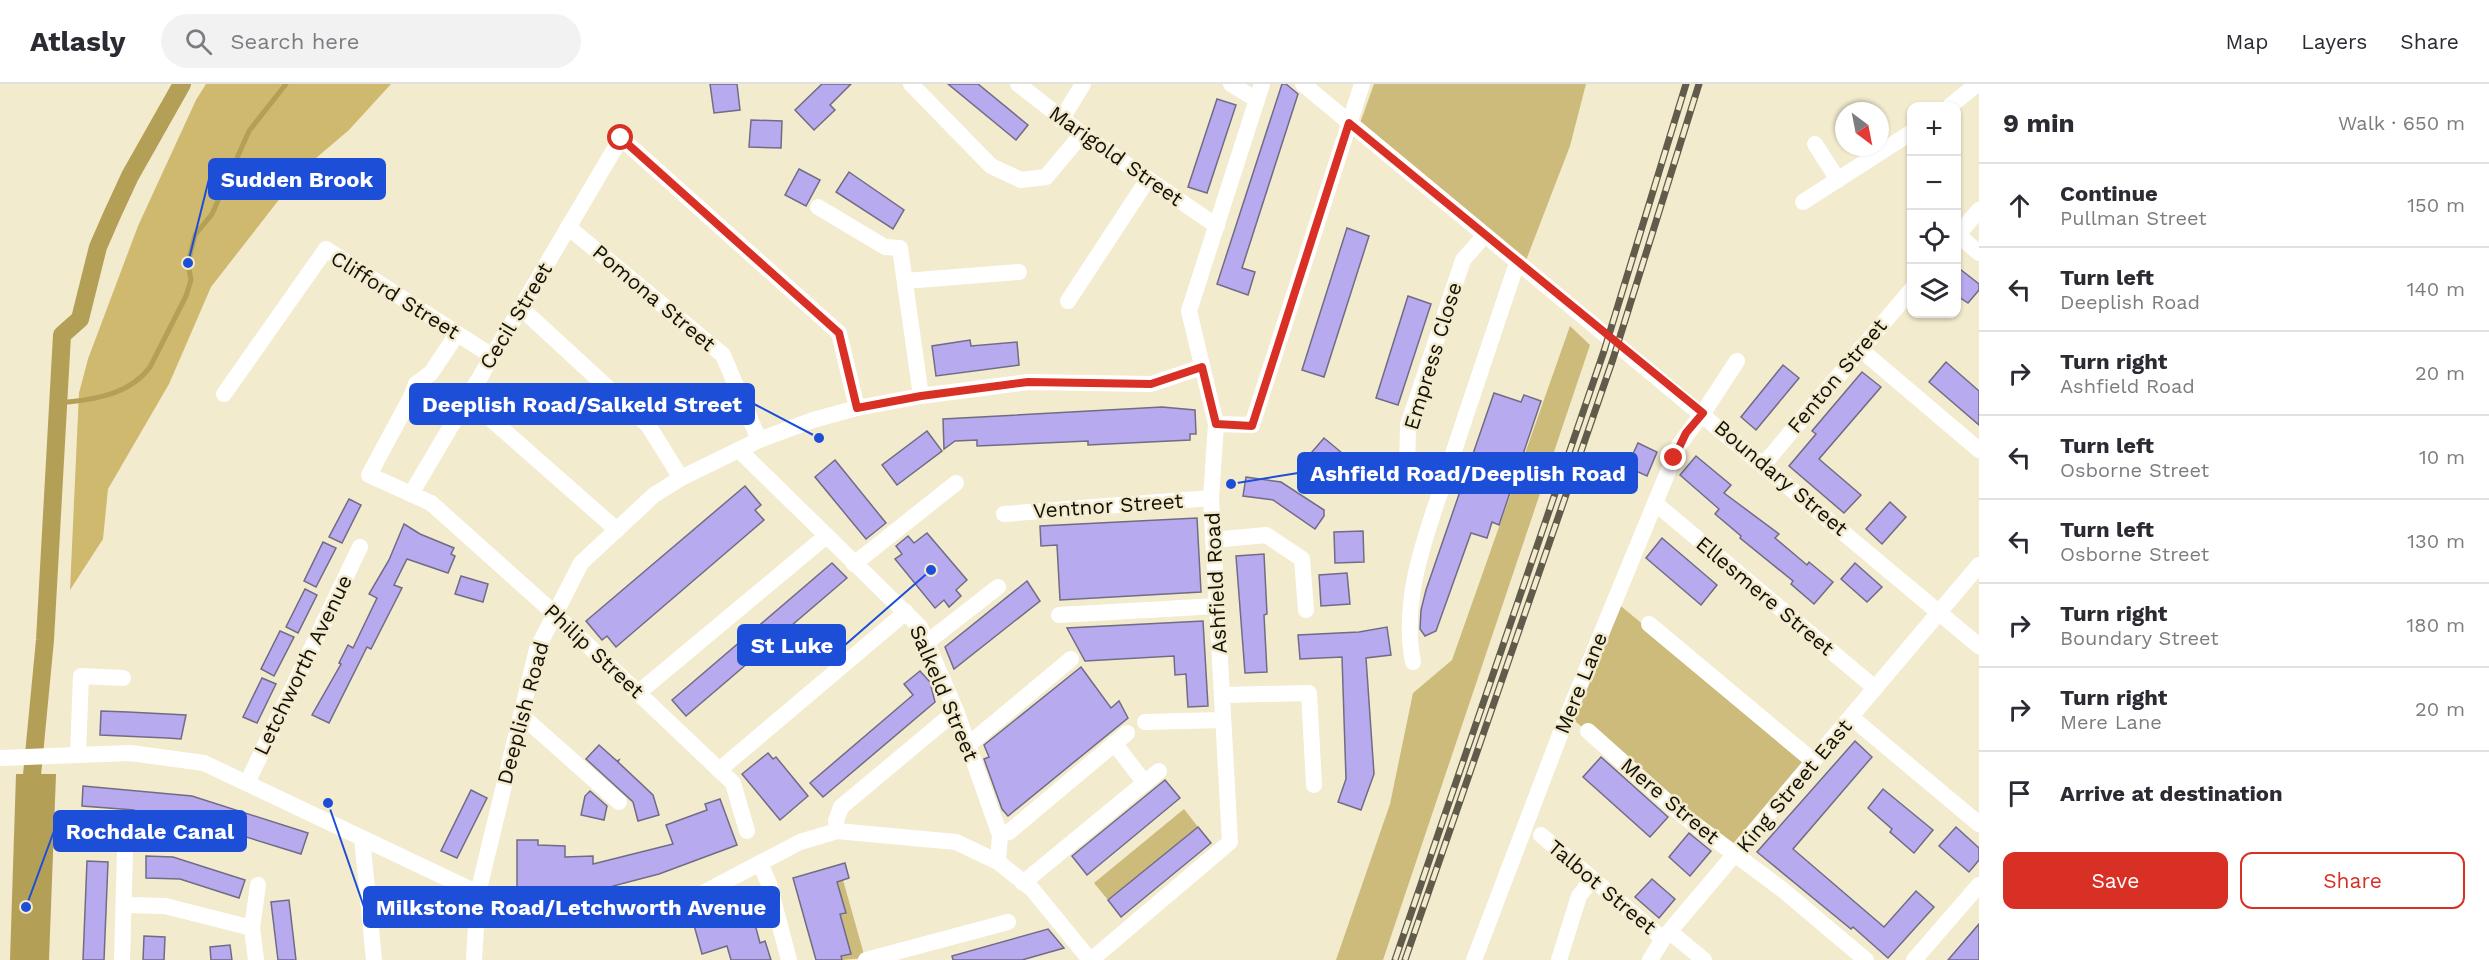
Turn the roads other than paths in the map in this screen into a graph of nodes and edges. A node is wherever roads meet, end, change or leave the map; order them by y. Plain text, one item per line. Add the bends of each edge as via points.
1 (911, 84) edge
2 (1018, 84) edge
3 (1083, 84) edge
4 (1231, 84) edge
5 (1303, 84) edge
6 (1362, 84) edge
7 (1977, 84) edge
8 (1260, 92) edge
9 (1955, 102) edge
10 (1061, 120) junction
11 (1349, 123) junction
12 (1082, 134) junction
13 (1907, 135) edge
14 (1815, 144) dead end
15 (1148, 179) junction
16 (1838, 180) junction
17 (1803, 202) dead end
18 (818, 207) dead end
19 (1979, 210) edge
20 (1216, 226) junction
21 (568, 227) junction
22 (1961, 232) edge
23 (1484, 236) junction
24 (1961, 239) edge
25 (1979, 254) edge
26 (1517, 263) junction
27 (1019, 272) dead end
28 (905, 281) junction
29 (1907, 294) edge
30 (1068, 301) dead end
31 (520, 308) junction
32 (457, 334) junction
33 (1860, 349) junction
34 (492, 356) junction
35 (1737, 361) dead end
36 (1202, 367) junction
37 (224, 394) dead end
38 (921, 396) junction
39 (467, 398) junction
40 (857, 408) junction
41 (1703, 413) junction
42 (1216, 424) junction
43 (759, 440) junction
44 (739, 450) junction
45 (1979, 450) edge
46 (1764, 464) junction
47 (1421, 476) dead end
48 (681, 478) junction
49 (956, 483) dead end
50 (411, 494) junction
51 (1211, 498) junction
52 (1655, 504) junction
53 (1004, 514) dead end
54 (617, 530) junction
55 (825, 537) junction
56 (1213, 540) junction
57 (360, 547) dead end
58 (854, 564) junction
59 (1979, 565) edge
60 (998, 587) dead end
61 (1217, 606) junction
62 (1306, 610) dead end
63 (906, 612) junction
64 (1939, 612) junction
65 (555, 614) junction
66 (1059, 615) dead end
67 (1649, 624) dead end
68 (926, 643) junction
69 (1979, 645) edge
70 (1071, 659) dead end
71 (1413, 662) dead end
72 (123, 678) dead end
73 (1875, 688) junction
74 (638, 693) junction
75 (1222, 695) junction
76 (956, 711) junction
77 (521, 715) junction
78 (1851, 717) junction
79 (1223, 720) junction
80 (1145, 722) dead end
81 (1588, 731) dead end
82 (968, 745) junction
83 (78, 754) junction
84 (4, 758) edge
85 (1813, 762) junction
86 (719, 770) junction
87 (1160, 771) dead end
88 (247, 783) junction
89 (1145, 783) junction
90 (1314, 785) dead end
91 (619, 802) dead end
92 (1979, 824) edge
93 (747, 831) dead end
94 (837, 831) junction
95 (1000, 835) junction
96 (1541, 835) dead end
97 (362, 838) junction
98 (126, 851) dead end
99 (1736, 855) junction
100 (998, 862) junction
101 (760, 863) junction
102 (1592, 879) junction
103 (1023, 883) junction
104 (258, 885) dead end
105 (1979, 885) edge
106 (478, 893) junction
107 (125, 905) junction
108 (1008, 922) dead end
109 (252, 928) junction
110 (1667, 936) junction
111 (122, 960) edge
112 (256, 960) edge
113 (374, 960) edge
114 (474, 960) edge
115 (789, 960) edge
116 (866, 960) edge
117 (1090, 960) edge
118 (1473, 960) edge
119 (1559, 960) edge
120 (1650, 960) edge
121 (1704, 960) edge
122 (1866, 960) edge
123 (1914, 960) edge

1 - 12 street via 991,166 1021,180 1046,177
2 - 10 street, Marigold Street
3 - 10 street
4 - 8 street
5 - 11 street, Boundary Street
6 - 11 street
7 - 9 street
8 - 20 street, Ashfield Road
10 - 12 street, Marigold Street
11 - 23 street, Boundary Street
11 - 42 street via 1252,426
12 - 15 street, Marigold Street
13 - 16 street
14 - 16 street
15 - 20 street, Marigold Street
15 - 30 street
16 - 17 street
18 - 28 street via 885,247 900,248
19 - 22 street
20 - 36 street, Ashfield Road via 1189,311
21 - 31 street, Cecil Street
21 - 40 street, Cecil Street via 621,138 839,333
21 - 43 street, Pomona Street via 723,356
23 - 26 street, Boundary Street
23 - 47 street, Empress Close via 1463,260 1408,425 1407,470
24 - 25 street
26 - 41 street, Boundary Street
26 - 71 street via 1423,546 1408,616
27 - 28 street
28 - 38 street
29 - 33 street, Fenton Street
31 - 34 street, Cecil Street
31 - 48 street via 648,426
32 - 34 street, Clifford Street
32 - 37 street, Clifford Street via 326,249
32 - 50 street, Philip Street via 431,373 416,384 369,475
33 - 45 street
33 - 46 street, Fenton Street
34 - 39 street, Cecil Street
35 - 41 street, Mere Lane
36 - 38 street, Deeplish Road via 1151,384 1028,382
36 - 42 street, Ashfield Road
38 - 40 street, Deeplish Road
39 - 50 street, Cecil Street
39 - 54 street
40 - 43 street, Deeplish Road
41 - 46 street, Boundary Street
41 - 52 street, Mere Lane via 1679,445
42 - 51 street, Ashfield Road
43 - 44 street, Deeplish Road
44 - 48 street, Deeplish Road
44 - 55 street, Salkeld Street
46 - 64 street, Boundary Street
48 - 54 street, Deeplish Road via 654,495
49 - 58 street
50 - 65 street, Philip Street via 430,503
51 - 53 street, Ventnor Street
51 - 56 street, Ashfield Road
52 - 73 street, Ellesmere Street
52 - 118 street, Mere Lane
54 - 65 street, Deeplish Road via 581,563
55 - 58 street, Salkeld Street
55 - 74 street
56 - 61 street, Ashfield Road
56 - 62 street via 1266,536 1302,559
57 - 88 street, Letchworth Avenue
58 - 63 street, Salkeld Street
59 - 64 street, King Street East
60 - 68 street
61 - 66 street
61 - 75 street, Ashfield Road
63 - 68 street, Salkeld Street via 920,627
63 - 86 street
64 - 69 street, Boundary Street
64 - 73 street, King Street East
65 - 74 street, Philip Street
65 - 77 street, Deeplish Road via 537,649
67 - 85 street
68 - 76 street, Salkeld Street
70 - 82 street
72 - 83 street via 81,676
73 - 78 street, King Street East
74 - 86 street, Philip Street
75 - 79 street, Ashfield Road
75 - 90 street via 1309,693
76 - 82 street, Salkeld Street
76 - 94 street via 841,807
77 - 91 street
77 - 106 street, Deeplish Road
78 - 85 street, King Street East
78 - 92 street
79 - 80 street
79 - 117 street, Ashfield Road via 1230,842
81 - 99 street, Mere Street via 1681,814
82 - 95 street, Salkeld Street
83 - 84 street
83 - 88 street via 130,753 204,763
85 - 99 street, King Street East
86 - 93 street, Philip Street via 733,783
87 - 89 street
88 - 97 street
89 - 95 street via 1121,738 1009,832
89 - 103 street
94 - 100 street via 956,842
94 - 101 street via 800,842
95 - 100 street, Salkeld Street
96 - 102 street, Talbot Street
97 - 106 street
97 - 113 street
98 - 107 street
99 - 110 street, King Street East
99 - 122 street, Mere Street
100 - 103 street
101 - 106 street via 701,894 535,907
101 - 115 street
102 - 110 street, Talbot Street
102 - 119 street via 1579,896
103 - 117 street
104 - 109 street
105 - 123 street
106 - 114 street, Deeplish Road
107 - 109 street via 165,906
107 - 111 street
108 - 116 street
109 - 112 street
110 - 120 street, King Street East
110 - 121 street, Talbot Street

